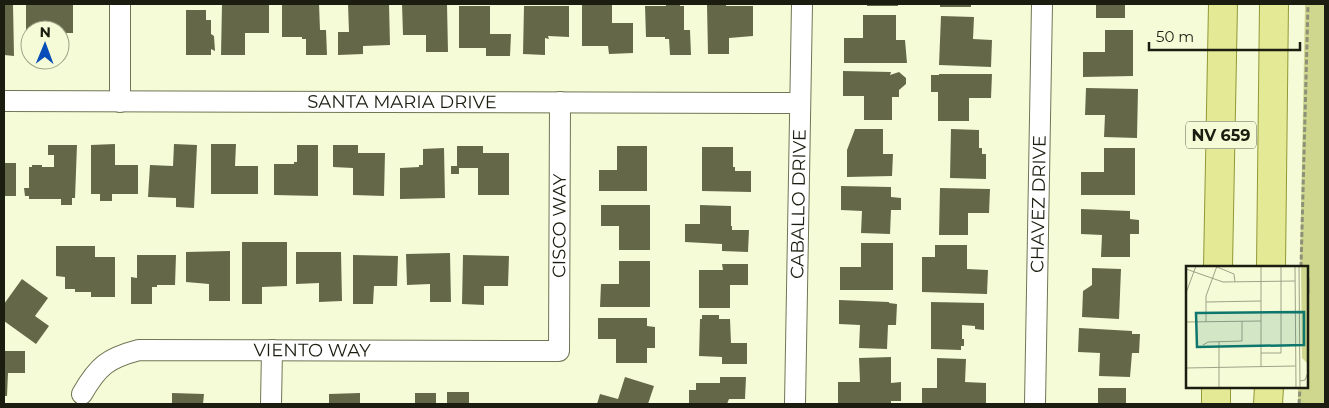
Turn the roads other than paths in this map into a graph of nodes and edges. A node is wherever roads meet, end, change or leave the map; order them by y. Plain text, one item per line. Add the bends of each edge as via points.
1 (120, 4) edge
2 (802, 4) edge
3 (1042, 4) edge
4 (1223, 4) edge
5 (1274, 4) edge
6 (4, 101) edge
7 (120, 102) junction
8 (560, 102) junction
9 (800, 103) junction
10 (1218, 266) edge
11 (1270, 266) edge
12 (272, 350) junction
13 (559, 351) joint
14 (1216, 388) edge
15 (1268, 388) edge
16 (82, 394) dead end
17 (271, 404) edge
18 (795, 404) edge
19 (1035, 404) edge
20 (1216, 404) edge
21 (1268, 404) edge

1 - 7 street
2 - 9 street, CABALLO DRIVE
3 - 19 street, CHAVEZ DRIVE
4 - 10 main road, NV 659
5 - 11 main road, NV 659
6 - 7 street, SANTA MARIA DRIVE
7 - 8 street, SANTA MARIA DRIVE
8 - 9 street, SANTA MARIA DRIVE
8 - 13 street, CISCO WAY
9 - 18 street, CABALLO DRIVE
12 - 13 street, VIENTO WAY
12 - 16 street, VIENTO WAY via 139,350 122,354 106,363 92,376
12 - 17 street
14 - 20 main road
15 - 21 main road

